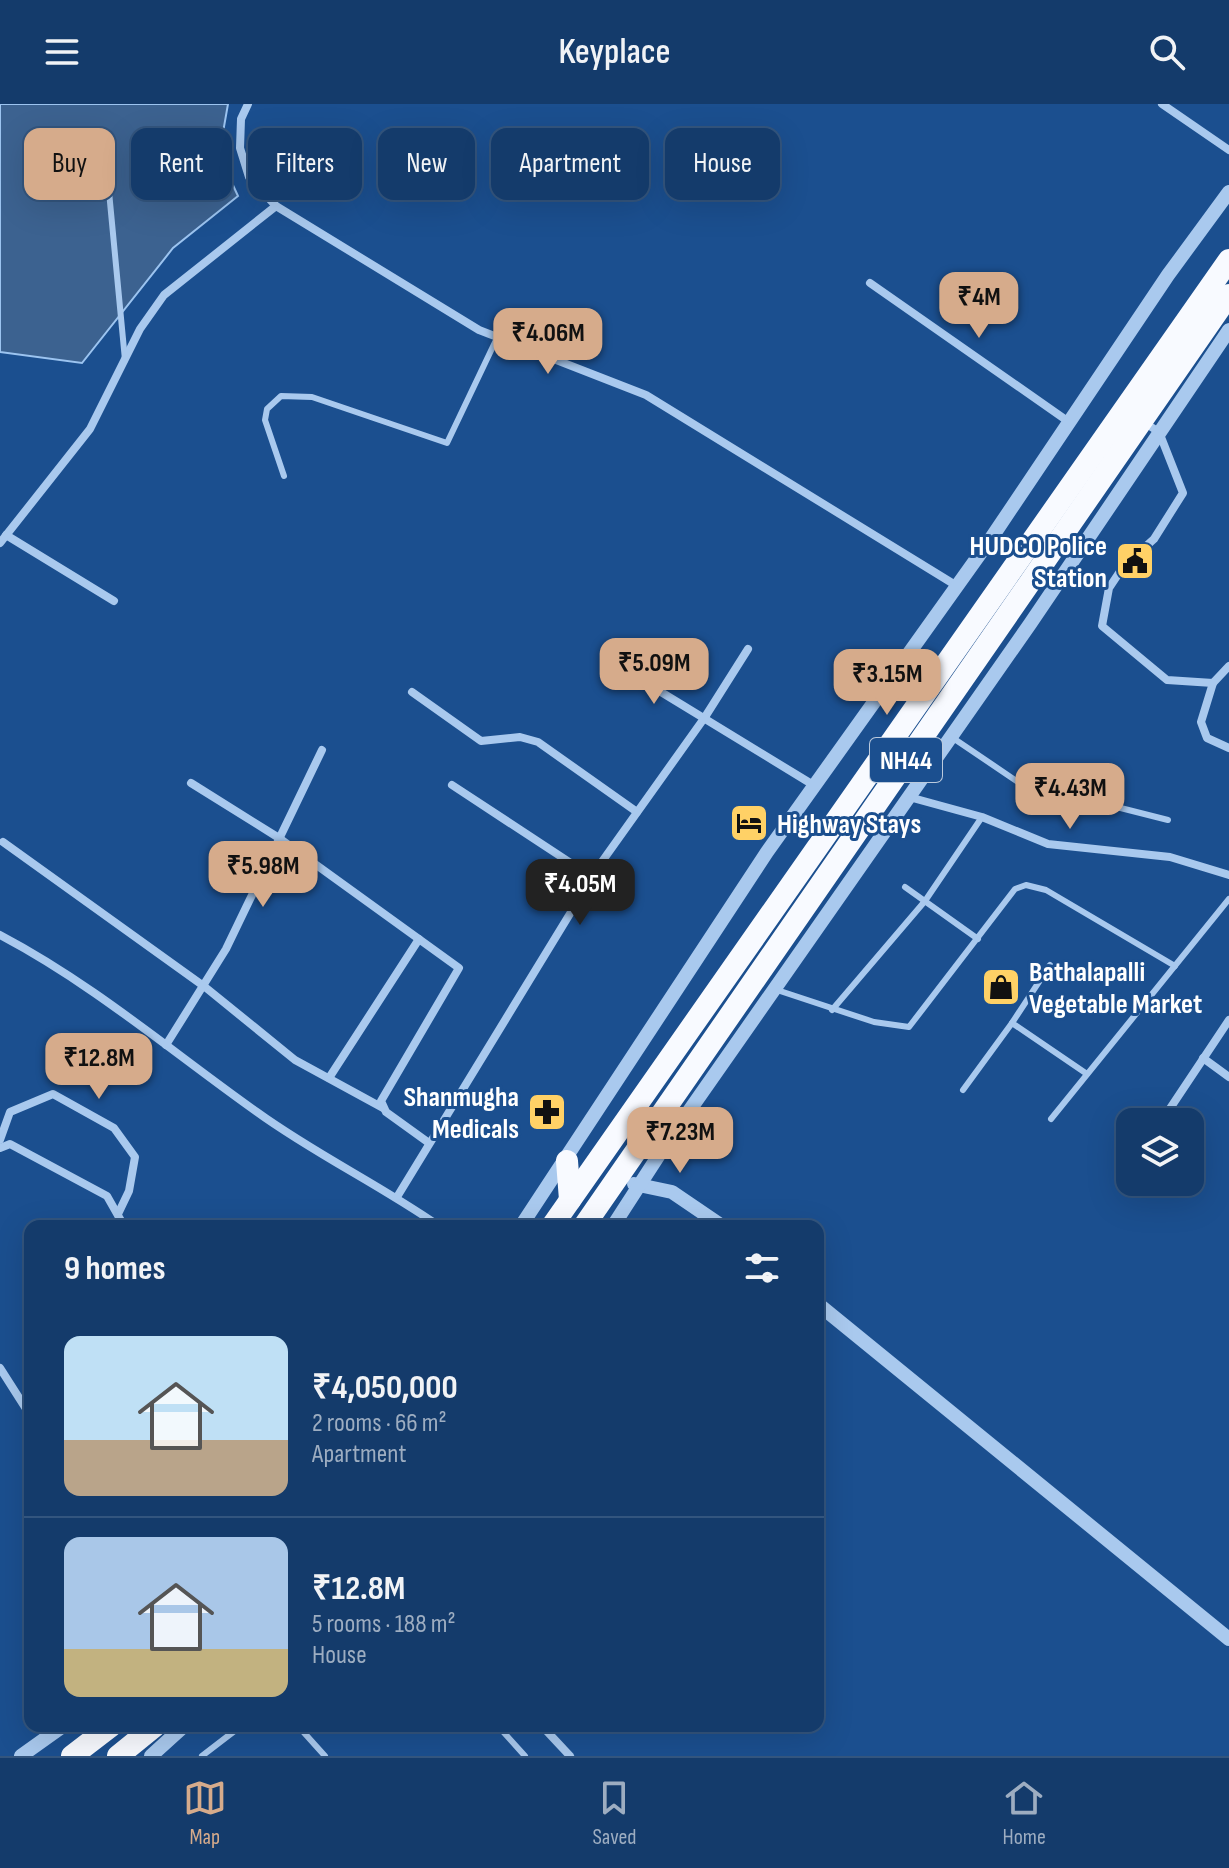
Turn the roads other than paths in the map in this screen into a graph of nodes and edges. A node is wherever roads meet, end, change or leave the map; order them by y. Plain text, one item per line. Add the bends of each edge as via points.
1 (248, 104) edge
2 (1162, 104) edge
3 (1229, 150) edge
4 (1229, 192) edge
5 (110, 200) edge
6 (276, 206) junction
7 (1229, 260) edge
8 (870, 283) dead end
9 (1229, 295) edge
10 (1229, 330) edge
11 (497, 338) junction
12 (125, 361) junction
13 (1069, 422) junction
14 (1150, 426) junction
15 (284, 476) dead end
16 (3, 539) edge
17 (957, 586) junction
18 (114, 601) dead end
19 (748, 649) dead end
20 (1229, 666) edge
21 (620, 667) dead end
22 (1213, 683) junction
23 (412, 692) dead end
24 (705, 717) junction
25 (949, 735) junction
26 (1229, 748) edge
27 (322, 750) dead end
28 (191, 783) dead end
29 (452, 785) dead end
30 (815, 786) junction
31 (906, 796) junction
32 (637, 812) junction
33 (982, 817) junction
34 (1168, 820) dead end
35 (279, 838) junction
36 (3, 842) dead end
37 (1229, 875) edge
38 (592, 877) junction
39 (905, 887) dead end
40 (1229, 899) edge
41 (925, 901) junction
42 (0, 935) edge
43 (419, 939) junction
44 (978, 939) junction
45 (1050, 965) dead end
46 (1175, 966) junction
47 (205, 987) junction
48 (773, 989) junction
49 (832, 1010) junction
50 (1229, 1020) edge
51 (1012, 1023) junction
52 (166, 1045) junction
53 (1203, 1058) junction
54 (1087, 1074) junction
55 (1229, 1077) edge
56 (329, 1078) junction
57 (963, 1090) dead end
58 (383, 1108) junction
59 (1170, 1108) edge
60 (1051, 1119) dead end
61 (0, 1140) edge
62 (429, 1143) junction
63 (0, 1148) edge
64 (567, 1161) junction
65 (614, 1182) junction
66 (640, 1185) junction
67 (397, 1197) junction
68 (570, 1200) junction
69 (118, 1214) junction
70 (121, 1220) edge
71 (430, 1220) edge
72 (525, 1220) edge
73 (556, 1220) edge
74 (588, 1220) edge
75 (617, 1220) edge
76 (713, 1220) edge
77 (824, 1309) edge
78 (0, 1368) edge
79 (24, 1406) edge
80 (1229, 1639) edge
81 (55, 1732) edge
82 (103, 1732) edge
83 (148, 1732) edge
84 (177, 1732) edge
85 (233, 1732) edge
86 (303, 1732) edge
87 (503, 1732) edge
88 (548, 1732) edge
89 (21, 1756) edge
90 (72, 1756) edge
91 (118, 1756) edge
92 (151, 1756) edge
93 (202, 1756) edge
94 (325, 1756) edge
95 (525, 1756) edge
96 (570, 1756) edge

1 - 6 street via 241,119 240,148 249,177
2 - 3 street
4 - 13 street
5 - 12 lane
6 - 11 street
6 - 12 street via 164,295
7 - 68 highway, NH44
8 - 13 street
9 - 14 highway, NH44
10 - 14 street
11 - 15 lane via 447,443 312,397 281,396 267,409 265,420
11 - 17 street via 646,395
12 - 16 street via 90,429
13 - 17 street
14 - 22 street via 1183,493 1154,539 1109,588 1102,626 1167,680
14 - 25 street
14 - 65 highway, NH44
16 - 18 street
17 - 30 street
19 - 24 street
20 - 22 street
21 - 24 street
22 - 26 street via 1201,722 1207,738
23 - 32 street via 476,739 520,737 538,742
24 - 30 street
24 - 32 street
25 - 31 street
25 - 34 lane via 1018,782
27 - 35 street
28 - 35 street
29 - 38 street
30 - 64 street
31 - 33 street
31 - 48 street
32 - 38 street
33 - 37 street via 1048,844 1170,857
33 - 41 lane
35 - 43 street
35 - 47 street
36 - 47 street
38 - 62 street
39 - 41 lane
40 - 46 lane
41 - 44 lane
41 - 49 lane
42 - 52 street via 61,967
43 - 56 street
43 - 58 street via 459,968 381,1101
44 - 46 lane via 1015,889 1035,886
44 - 49 lane via 909,1027
45 - 51 lane
46 - 54 lane
47 - 52 street
47 - 56 street via 295,1060
48 - 49 lane
48 - 66 street
50 - 53 street
51 - 54 lane
51 - 57 lane
52 - 67 street via 260,1115
53 - 55 street
53 - 59 street
54 - 60 lane
56 - 58 street
58 - 62 street
61 - 69 street via 10,1112 53,1094 114,1128 135,1157
62 - 67 street
63 - 69 street via 10,1144 107,1196
64 - 68 highway
64 - 72 street
65 - 66 street
65 - 74 highway, NH44
66 - 75 street
66 - 76 street via 672,1192
67 - 71 street
68 - 73 highway, NH44
69 - 70 street
77 - 80 street
78 - 79 street
81 - 89 street
82 - 90 highway
83 - 91 highway
84 - 92 street
85 - 93 lane
86 - 94 lane
87 - 95 lane
88 - 96 street

